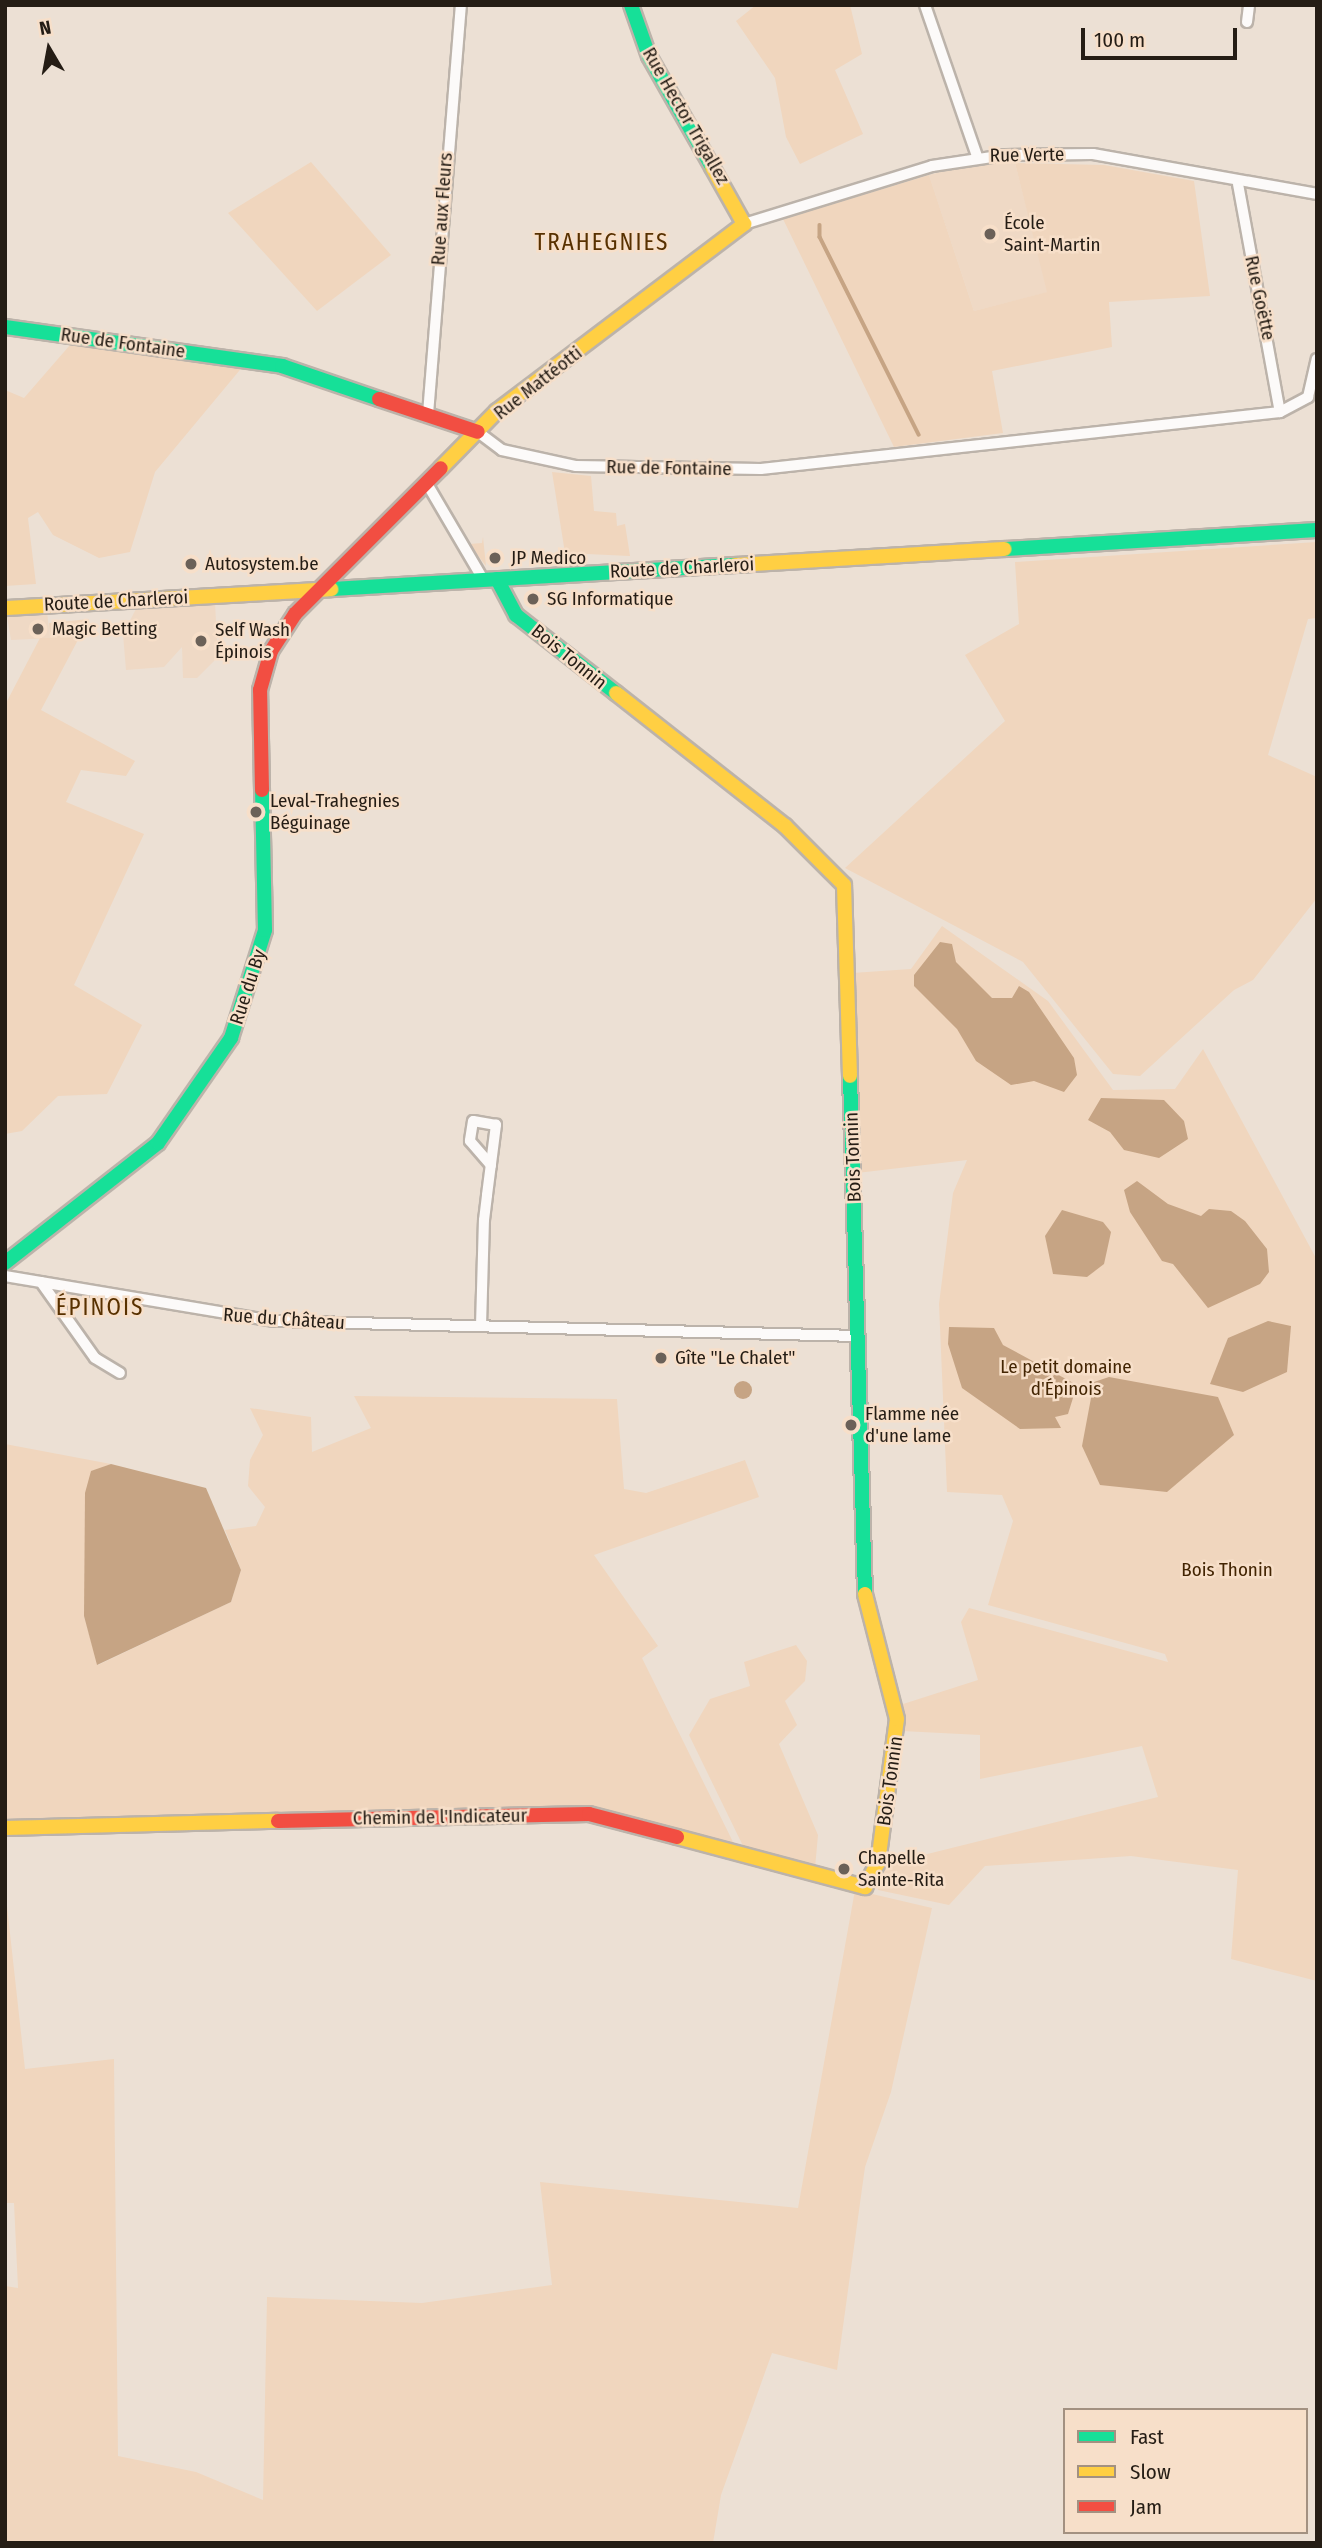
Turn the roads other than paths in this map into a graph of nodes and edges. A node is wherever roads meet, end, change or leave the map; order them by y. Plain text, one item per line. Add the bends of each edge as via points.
1 (461, 5) edge
2 (631, 5) edge
3 (925, 5) edge
4 (1249, 5) edge
5 (1247, 22) dead end
6 (977, 156) junction
7 (1238, 184) junction
8 (1317, 194) edge
9 (744, 225) junction
10 (5, 327) edge
11 (1317, 359) edge
12 (1280, 412) junction
13 (428, 414) junction
14 (478, 432) junction
15 (426, 482) junction
16 (1317, 530) edge
17 (490, 579) junction
18 (317, 589) junction
19 (5, 608) edge
20 (491, 1165) dead end
21 (5, 1264) edge
22 (5, 1276) edge
23 (41, 1282) junction
24 (481, 1326) junction
25 (858, 1336) junction
26 (120, 1373) dead end
27 (5, 1828) edge
28 (865, 1887) joint

1 - 13 street, Rue aux Fleurs
2 - 9 street, Rue Hector Trigallez via 649,56
3 - 6 street
4 - 5 street
6 - 7 street, Rue Verte via 1093,154
6 - 9 street, Rue Verte
7 - 8 street, Rue Verte
7 - 12 street, Rue Goëtte
9 - 14 street, Rue Mattéotti via 496,411
10 - 13 street, Rue de Fontaine via 282,366
11 - 12 street, Rue de Fontaine via 1308,397
12 - 14 street, Rue de Fontaine via 738,469 576,466 502,450
13 - 14 street, Rue de Fontaine
14 - 15 street, Rue Mattéotti
15 - 17 street
15 - 18 street, Rue Mattéotti
16 - 17 street, Route de Charleroi
17 - 18 street, Route de Charleroi
17 - 25 street, Bois Tonnin via 516,615 785,826 844,886
18 - 19 street, Route de Charleroi
18 - 21 street, Rue du By via 277,641 262,676 265,930 231,1038 158,1143
20 - 24 street
22 - 23 street, Rue du Château
23 - 24 street, Rue du Château via 237,1318
23 - 26 street via 95,1358
24 - 25 street, Rue du Château
25 - 28 street, Bois Tonnin via 865,1611 897,1719 878,1863
27 - 28 street, Chemin de l'Indicateur via 597,1815

